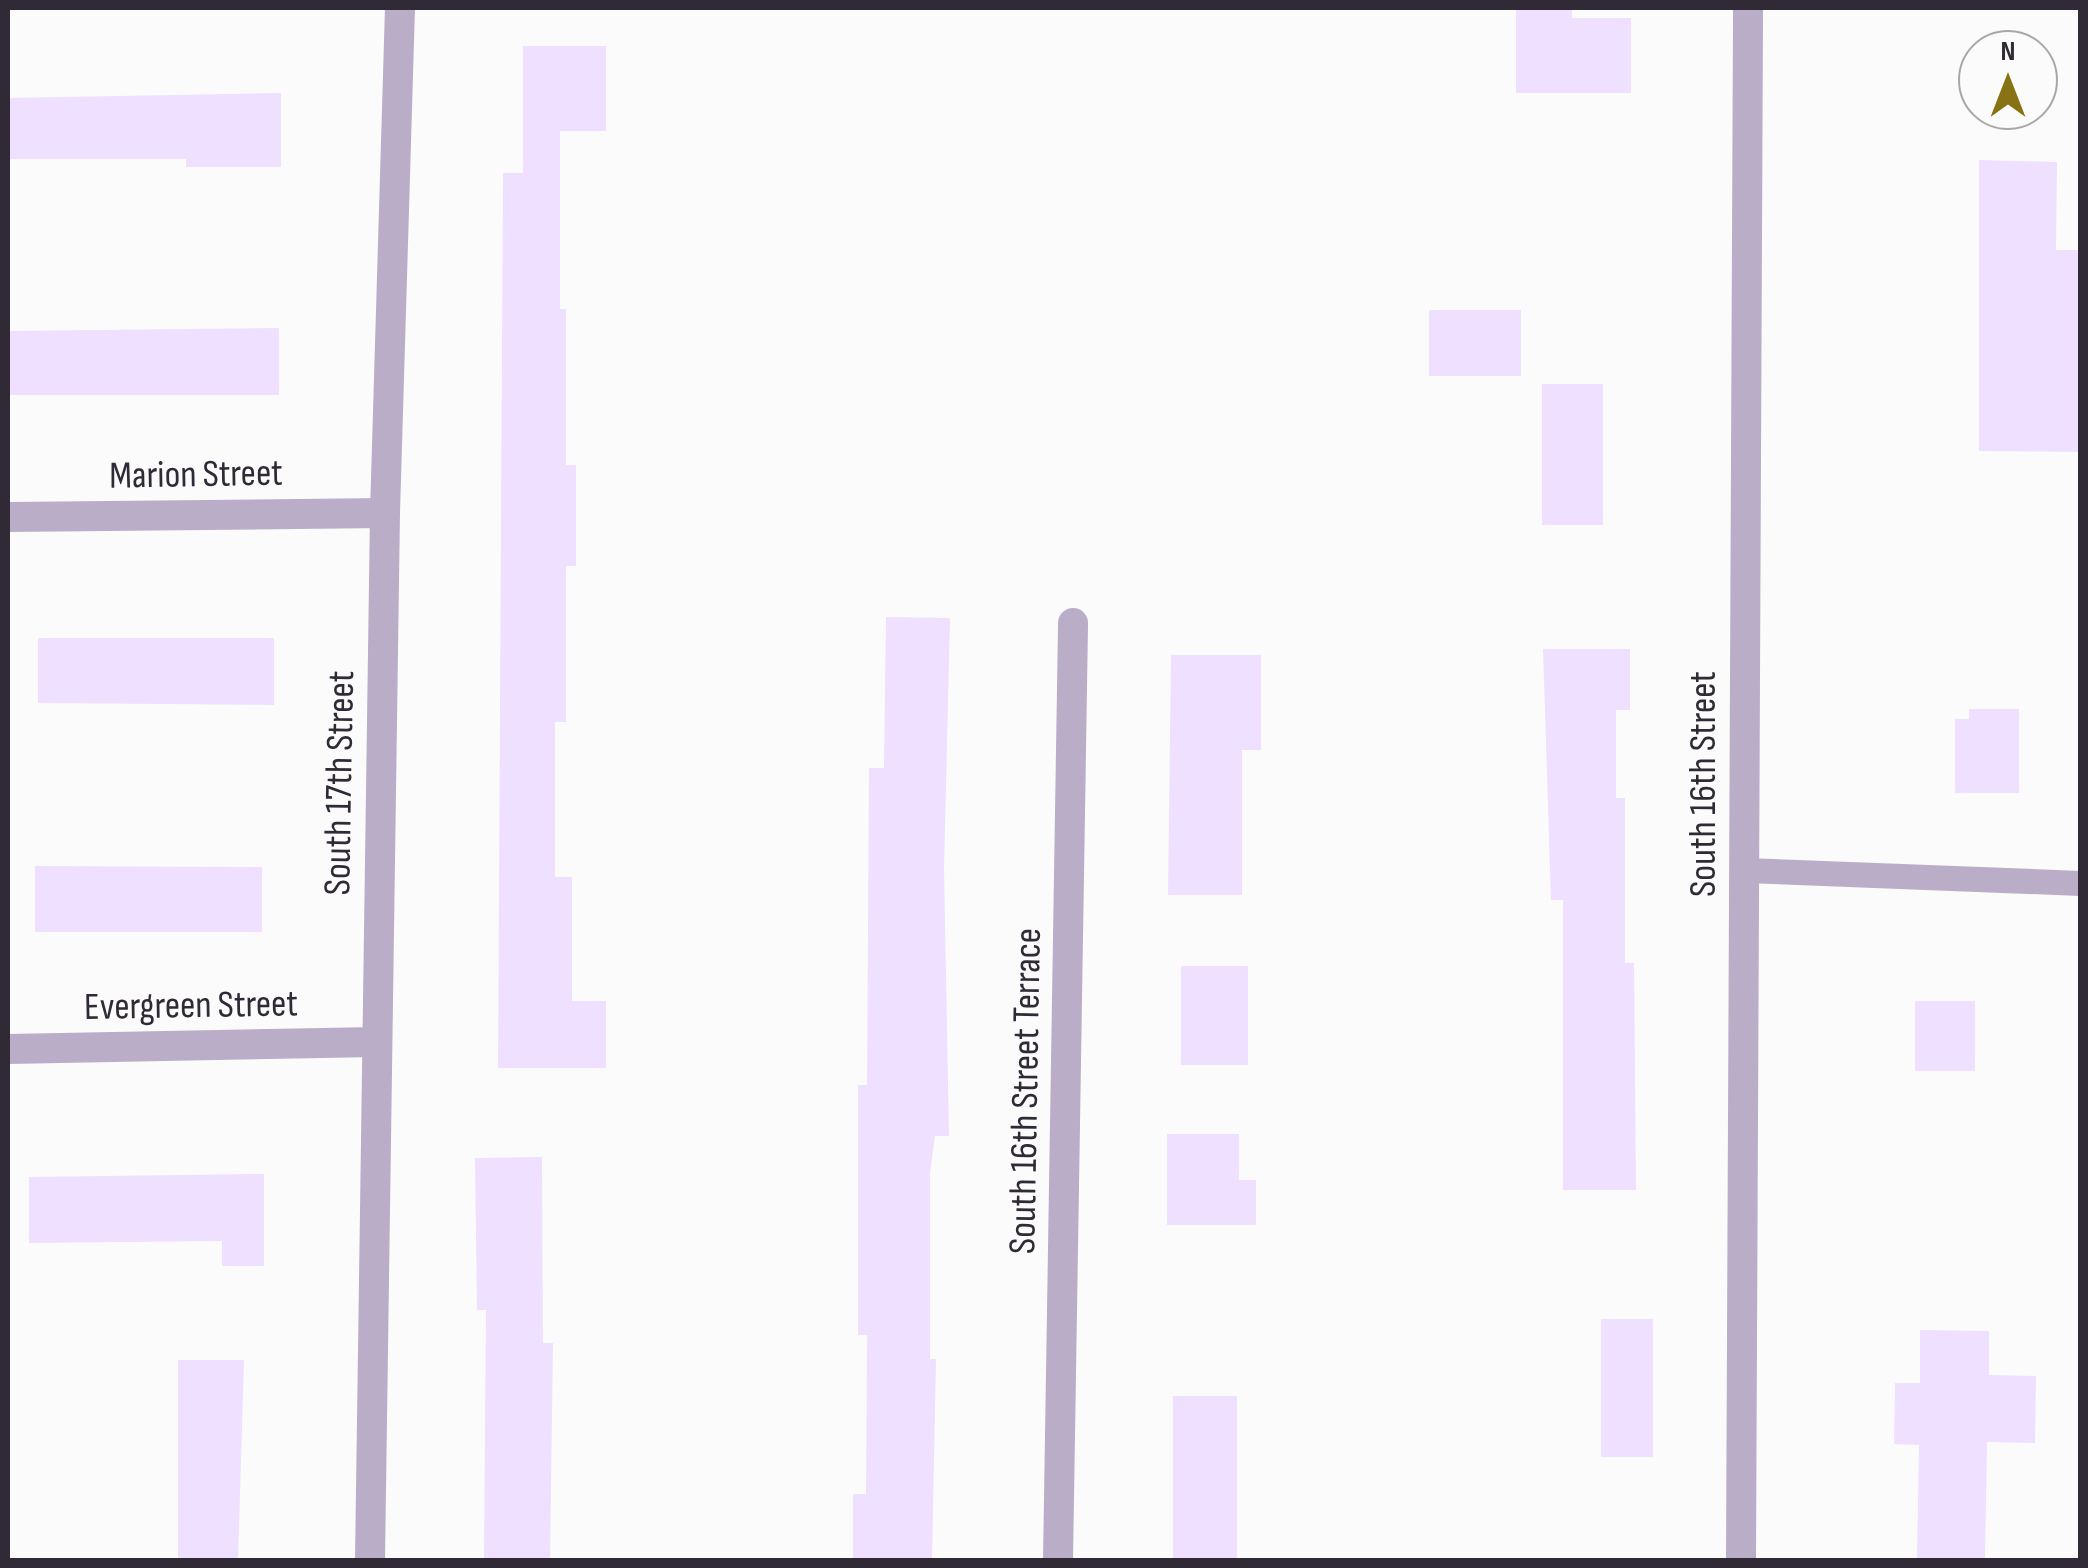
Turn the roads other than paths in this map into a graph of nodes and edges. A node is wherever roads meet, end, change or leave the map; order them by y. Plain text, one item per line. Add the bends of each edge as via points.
1 (400, 8) edge
2 (1748, 8) edge
3 (385, 513) junction
4 (8, 517) edge
5 (1073, 623) dead end
6 (1744, 870) junction
7 (2080, 883) edge
8 (376, 1042) junction
9 (8, 1049) edge
10 (370, 1560) edge
11 (1058, 1560) edge
12 (1741, 1560) edge

1 - 3 street, South 17th Street
2 - 6 street, South 16th Street
3 - 4 street, Marion Street
3 - 8 street, South 17th Street
5 - 11 street, South 16th Street Terrace
6 - 7 lane
6 - 12 street, South 16th Street
8 - 9 street, Evergreen Street
8 - 10 street, South 17th Street

